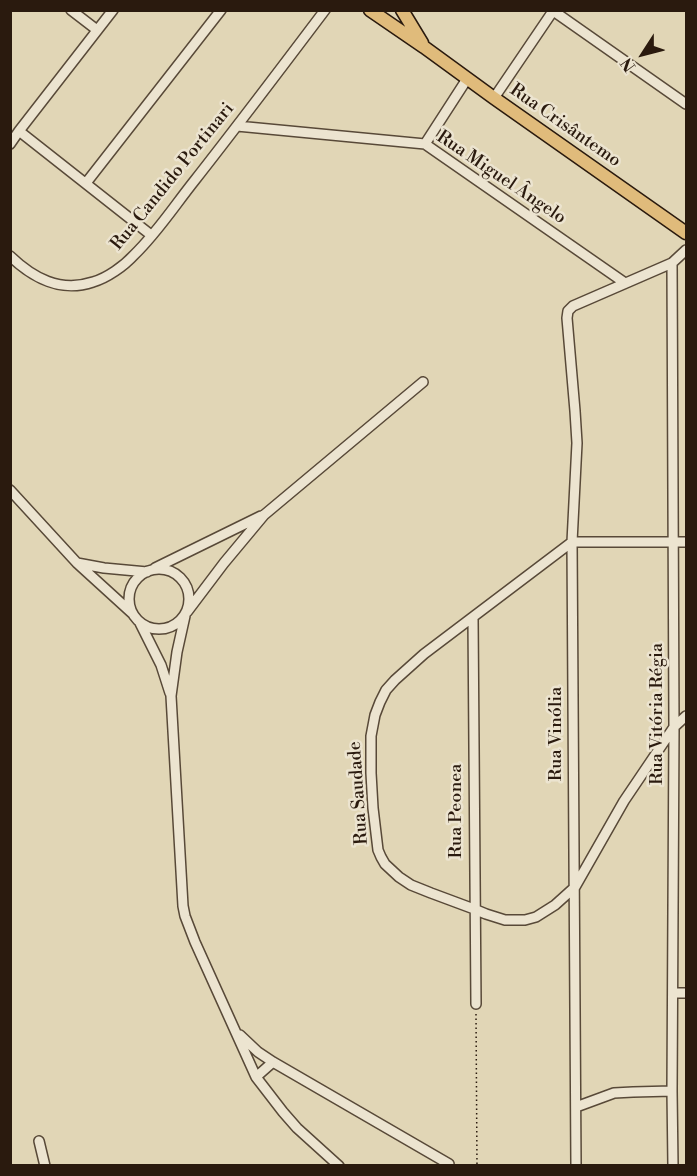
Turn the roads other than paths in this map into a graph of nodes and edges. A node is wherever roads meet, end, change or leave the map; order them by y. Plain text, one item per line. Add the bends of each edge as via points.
1 (71, 10) edge
2 (113, 10) edge
3 (221, 10) edge
4 (325, 10) edge
5 (402, 10) edge
6 (372, 11) edge
7 (553, 11) edge
8 (98, 30) junction
9 (424, 47) junction
10 (466, 79) junction
11 (494, 98) junction
12 (687, 104) edge
13 (237, 126) junction
14 (19, 131) junction
15 (10, 144) edge
16 (425, 144) junction
17 (86, 183) junction
18 (687, 233) edge
19 (152, 235) junction
20 (687, 250) edge
21 (10, 256) edge
22 (672, 262) junction
23 (625, 283) junction
24 (423, 382) dead end
25 (10, 490) edge
26 (264, 515) junction
27 (572, 542) junction
28 (674, 542) junction
29 (687, 542) edge
30 (77, 563) junction
31 (149, 571) junction
32 (186, 614) junction
33 (133, 615) junction
34 (473, 618) junction
35 (140, 623) junction
36 (171, 696) junction
37 (687, 716) edge
38 (674, 727) junction
39 (575, 887) junction
40 (474, 909) junction
41 (674, 993) junction
42 (687, 993) edge
43 (476, 1004) road end
44 (236, 1031) junction
45 (273, 1062) junction
46 (256, 1077) junction
47 (672, 1091) junction
48 (576, 1107) junction
49 (39, 1141) dead end
50 (449, 1164) edge
51 (45, 1166) edge
52 (339, 1166) edge
53 (576, 1166) edge
54 (674, 1166) edge

1 - 8 street
2 - 8 street
3 - 17 street
4 - 13 street, Rua Candido Portinari
5 - 9 main road, Rua Crisântemo
6 - 9 main road, Rua Crisântemo
7 - 11 street
7 - 12 street
8 - 14 street
9 - 10 main road, Rua Crisântemo
10 - 11 main road, Rua Crisântemo
10 - 16 street
11 - 18 main road, Rua Crisântemo
13 - 16 street, Rua Miguel Ângelo
13 - 19 street, Rua Candido Portinari
14 - 15 street
14 - 17 street
16 - 23 street, Rua Miguel Ângelo
17 - 19 street
19 - 21 street, Rua Candido Portinari via 117,269 77,286 43,280
20 - 22 street
22 - 23 street
22 - 28 street, Rua Vitória Régia
23 - 27 street, Rua Vinólia via 568,311 577,443
24 - 26 street
25 - 30 street
26 - 31 street
26 - 32 street
27 - 28 street
27 - 34 street, Rua Saudade
27 - 39 street, Rua Vinólia
28 - 29 street
28 - 38 street, Rua Vitória Régia
30 - 31 street
30 - 33 street
31 - 32 street via 161,569 179,576 189,592
31 - 33 street via 136,580 129,593
32 - 35 street via 164,630
32 - 36 street
33 - 35 street
34 - 40 street, Rua Peonea
34 - 40 street, Rua Saudade via 417,659 386,690 375,715 370,754 378,850 385,864 411,885
35 - 36 street
36 - 44 street via 183,906 195,942
37 - 38 street, Rua Saudade
38 - 39 street, Rua Saudade via 624,801
38 - 41 street, Rua Vitória Régia
39 - 40 street, Rua Saudade via 545,912 525,920 504,920
39 - 48 street, Rua Vinólia
40 - 43 street, Rua Peonea
41 - 42 street
41 - 47 street, Rua Vitória Régia
44 - 45 street
44 - 46 street
45 - 46 street
45 - 50 street
46 - 52 street via 297,1128
47 - 48 street via 614,1093
47 - 54 street, Rua Vitória Régia
48 - 53 street, Rua Vinólia
49 - 51 street

